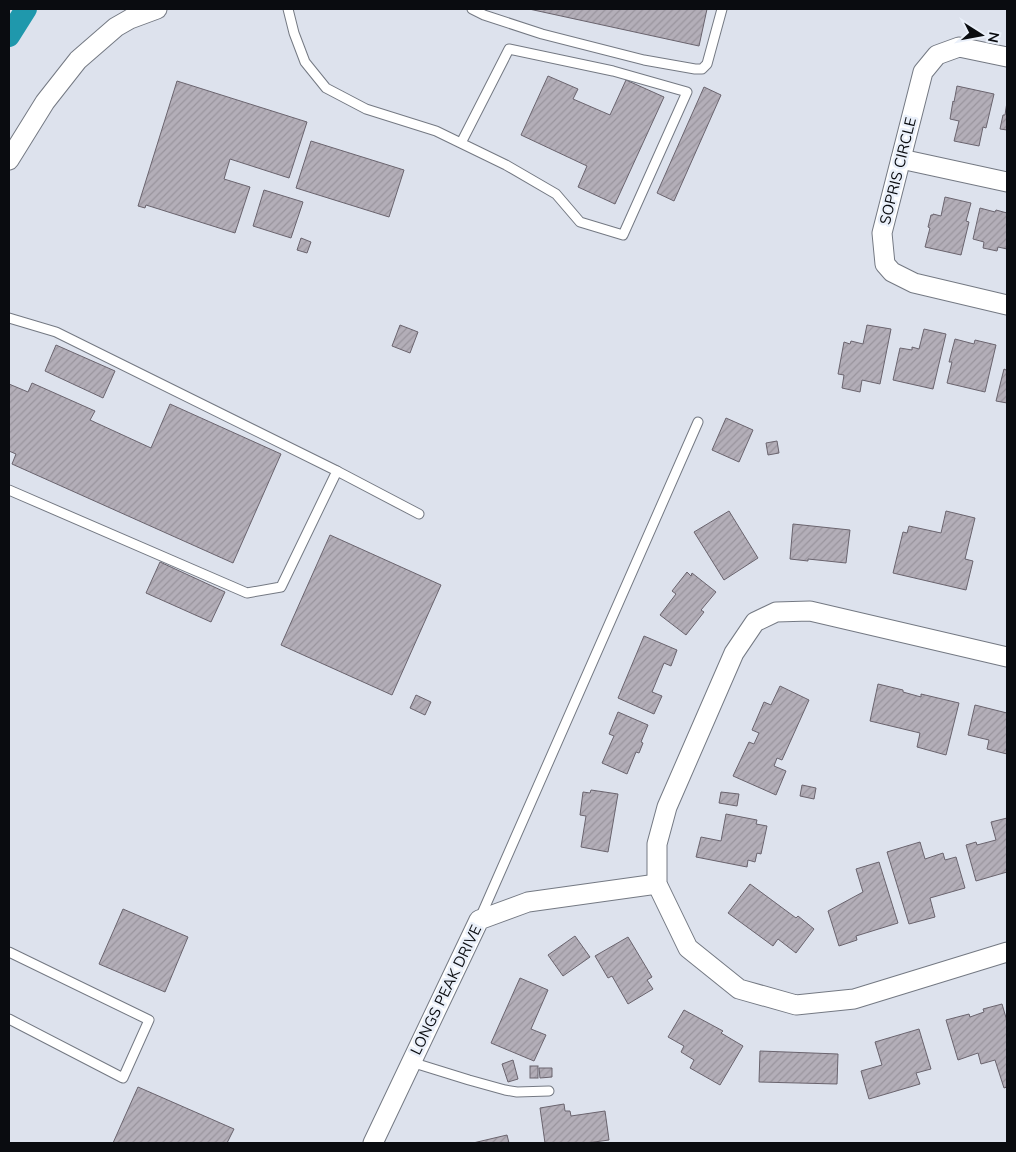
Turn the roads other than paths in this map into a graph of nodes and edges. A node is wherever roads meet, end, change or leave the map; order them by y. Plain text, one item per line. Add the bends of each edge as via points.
1 (157, 9) edge
2 (288, 9) edge
3 (472, 9) edge
4 (722, 9) edge
5 (1007, 57) edge
6 (461, 143) junction
7 (901, 159) junction
8 (9, 160) edge
9 (1007, 182) edge
10 (1007, 305) edge
11 (9, 318) edge
12 (698, 422) dead end
13 (337, 471) junction
14 (9, 490) edge
15 (419, 514) dead end
16 (1007, 657) edge
17 (657, 884) junction
18 (479, 920) junction
19 (9, 952) edge
20 (1007, 952) edge
21 (9, 1019) edge
22 (412, 1062) junction
23 (549, 1091) dead end
24 (373, 1143) edge

1 - 8 street via 116,27 78,60 45,102
2 - 6 lane via 305,62 326,88 366,109 436,131
3 - 4 lane via 542,34 644,60 695,69 702,69 707,64
5 - 7 street, SOPRIS CIRCLE via 960,47 937,54 923,72
6 - 6 lane via 556,194 580,222 623,235 687,92 509,49
7 - 9 street
7 - 10 street, SOPRIS CIRCLE via 882,233 885,264 892,272 914,284
11 - 13 lane via 56,332
12 - 18 lane
13 - 14 lane via 281,586 247,593
13 - 15 lane
16 - 17 street via 810,611 776,612 756,622 734,653 667,807 657,844
17 - 18 street, LONGS PEAK DRIVE via 528,902
17 - 20 street via 688,948 739,989 796,1005 854,999
18 - 22 street, LONGS PEAK DRIVE
19 - 21 lane via 149,1020 123,1078
22 - 23 lane via 505,1090
22 - 24 street, LONGS PEAK DRIVE

